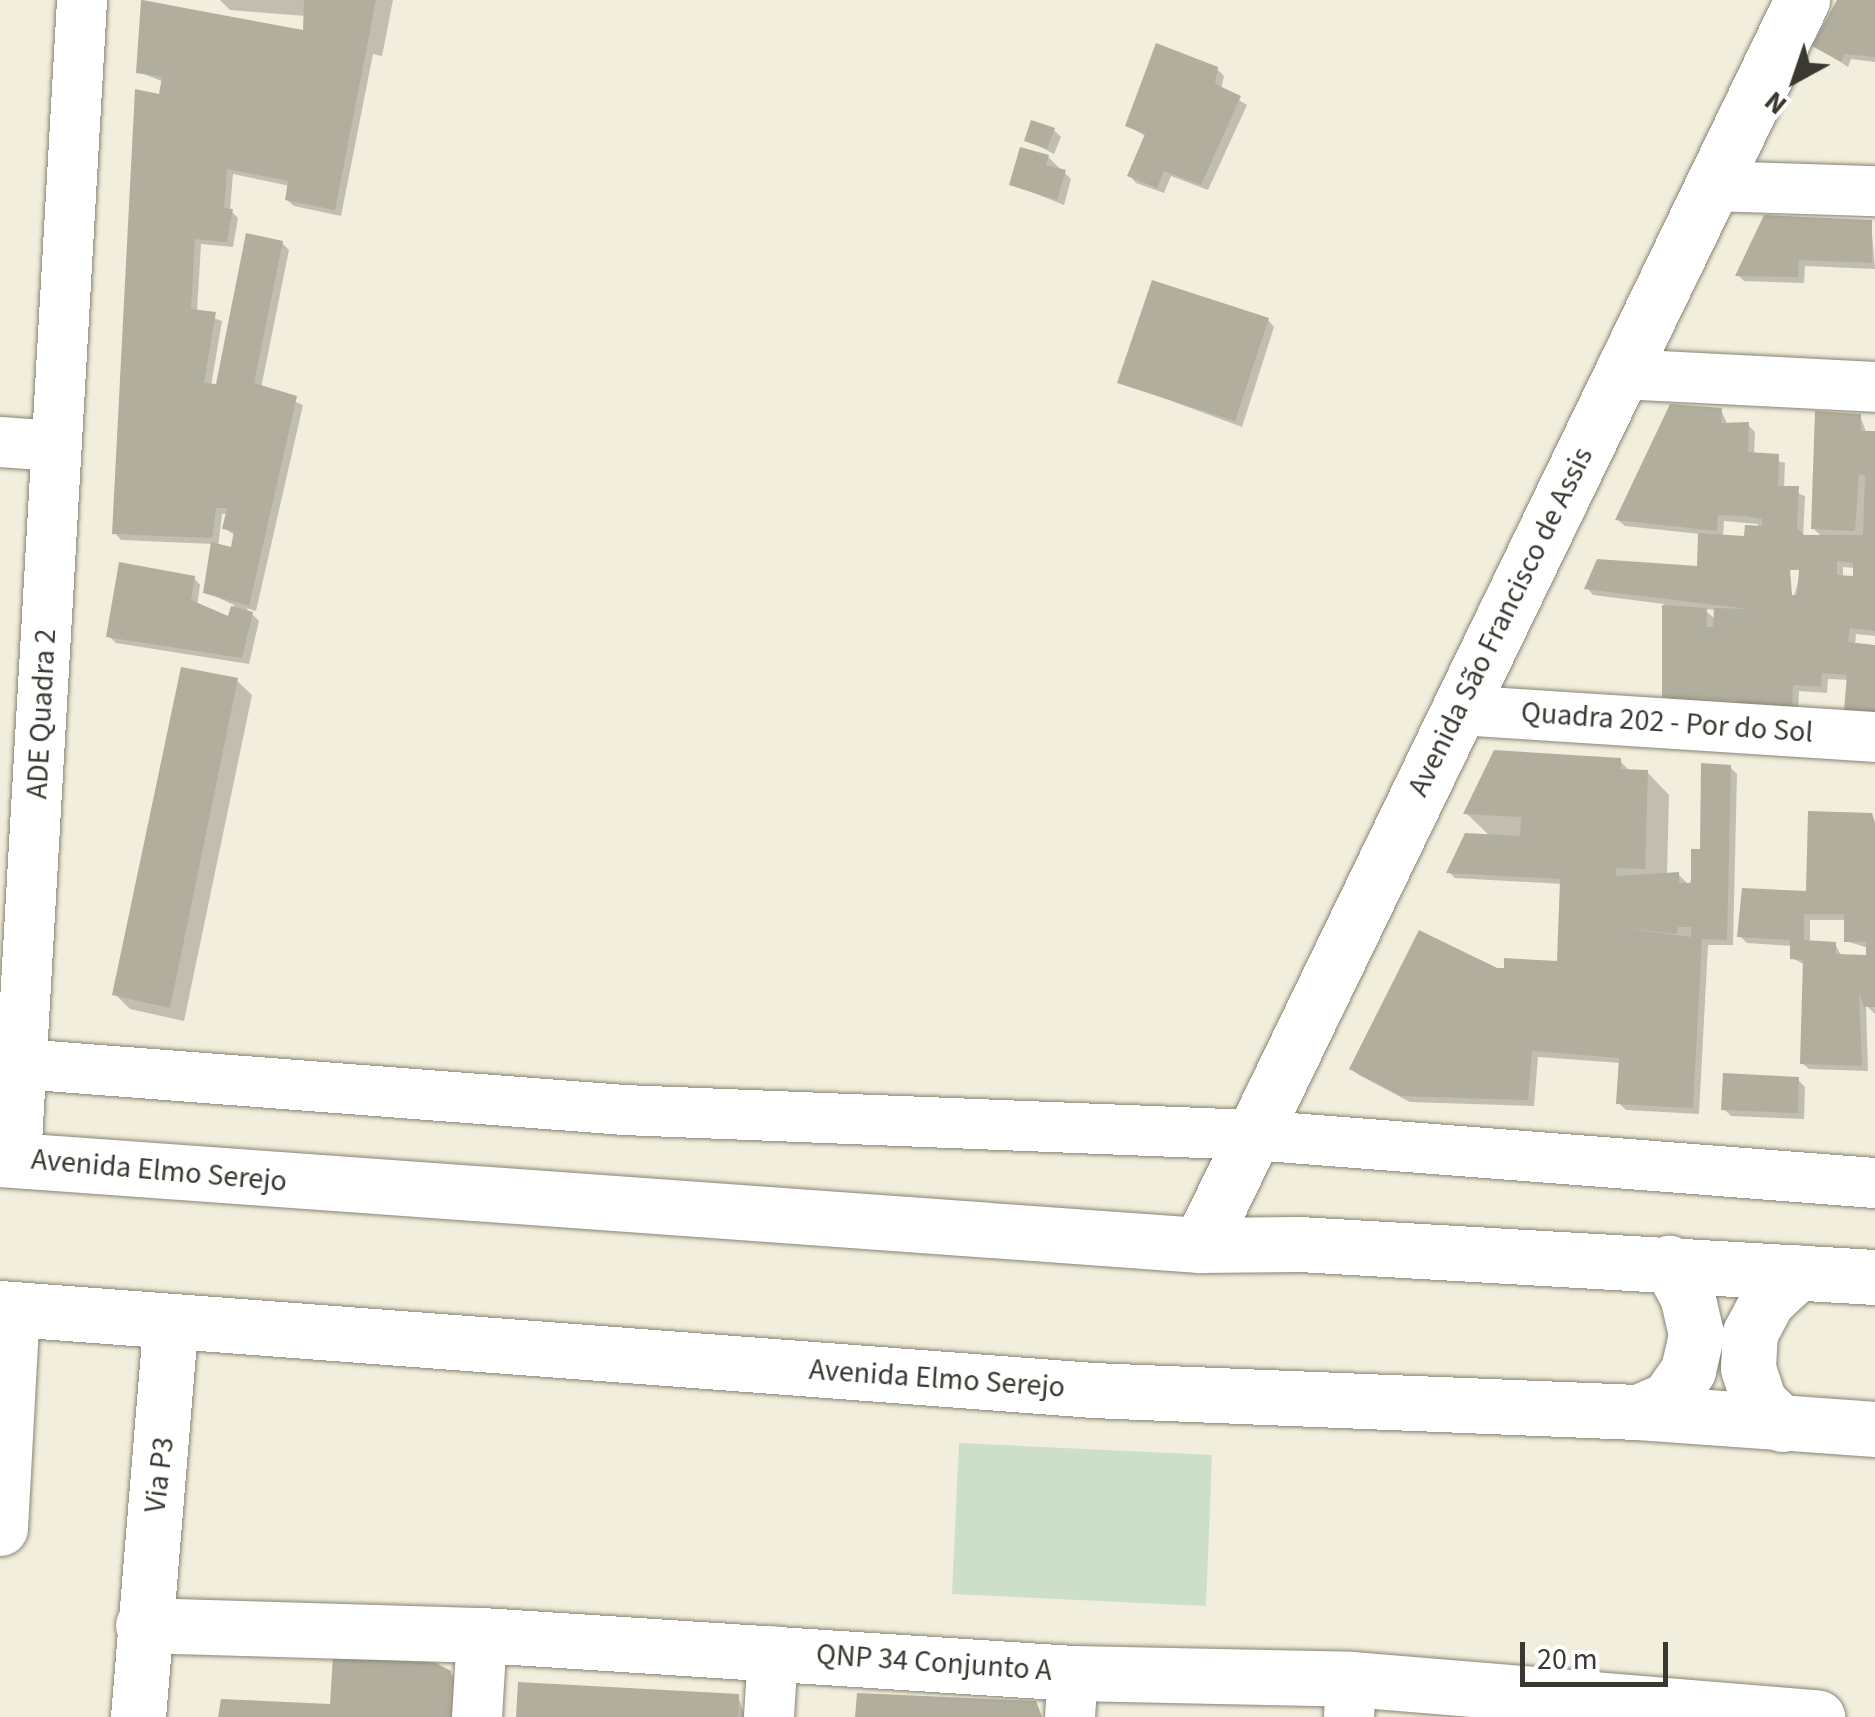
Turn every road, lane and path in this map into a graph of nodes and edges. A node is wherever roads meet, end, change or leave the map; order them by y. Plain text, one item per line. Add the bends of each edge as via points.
1 (82, 0) edge
2 (1802, 0) edge
3 (1712, 186) junction
4 (1875, 191) edge
5 (1621, 374) junction
6 (1875, 387) edge
7 (0, 442) edge
8 (56, 446) junction
9 (1458, 710) junction
10 (1875, 736) edge
11 (14, 982) edge
12 (21, 1064) junction
13 (1252, 1135) junction
14 (8, 1159) edge
15 (1875, 1183) edge
16 (1200, 1245) junction
17 (1669, 1262) junction
18 (1798, 1272) junction
19 (1875, 1277) edge
20 (6, 1308) edge
21 (170, 1325) junction
22 (1638, 1412) junction
23 (1782, 1424) junction
24 (1875, 1429) edge
25 (0, 1528) edge
26 (143, 1625) junction
27 (482, 1635) junction
28 (773, 1652) junction
29 (1072, 1695) edge
30 (1350, 1698) edge
31 (1657, 1712) edge
32 (138, 1717) edge
33 (477, 1717) edge
34 (769, 1717) edge
35 (1818, 1717) edge

1 - 8 street, ADE Quadra 2
2 - 3 main road, Avenida São Francisco de Assis
3 - 4 street
3 - 5 main road, Avenida São Francisco de Assis
5 - 6 street
5 - 9 main road, Avenida São Francisco de Assis
7 - 8 street
8 - 11 street, ADE Quadra 2
9 - 10 street, Quadra 202 - Por do Sol
9 - 13 main road, Avenida São Francisco de Assis
11 - 12 street, ADE Quadra 2
12 - 13 street via 624,1110
12 - 14 street, ADE Quadra 2
13 - 15 street
13 - 16 main road, Avenida São Francisco de Assis
14 - 16 main road, Avenida Elmo Serejo
16 - 17 main road, Avenida Elmo Serejo
17 - 18 main road, Avenida Elmo Serejo
17 - 22 main road via 1688,1298 1692,1352 1668,1399
18 - 19 main road, Avenida Elmo Serejo
18 - 23 main road via 1767,1302 1750,1333 1748,1368 1759,1402
20 - 21 main road, Avenida Elmo Serejo
20 - 25 main road
21 - 22 main road, Avenida Elmo Serejo via 1092,1390
21 - 26 main road, Via P3
22 - 23 main road, Avenida Elmo Serejo
23 - 24 main road, Avenida Elmo Serejo
26 - 27 main road, QNP 34 Conjunto A
26 - 32 main road
27 - 28 main road, QNP 34 Conjunto A
27 - 33 street
28 - 29 main road, QNP 34 Conjunto A
28 - 34 street
29 - 30 main road, QNP 34 Conjunto A
30 - 31 main road, QNP 34 Conjunto A
31 - 35 main road, QNP 34 Conjunto A

